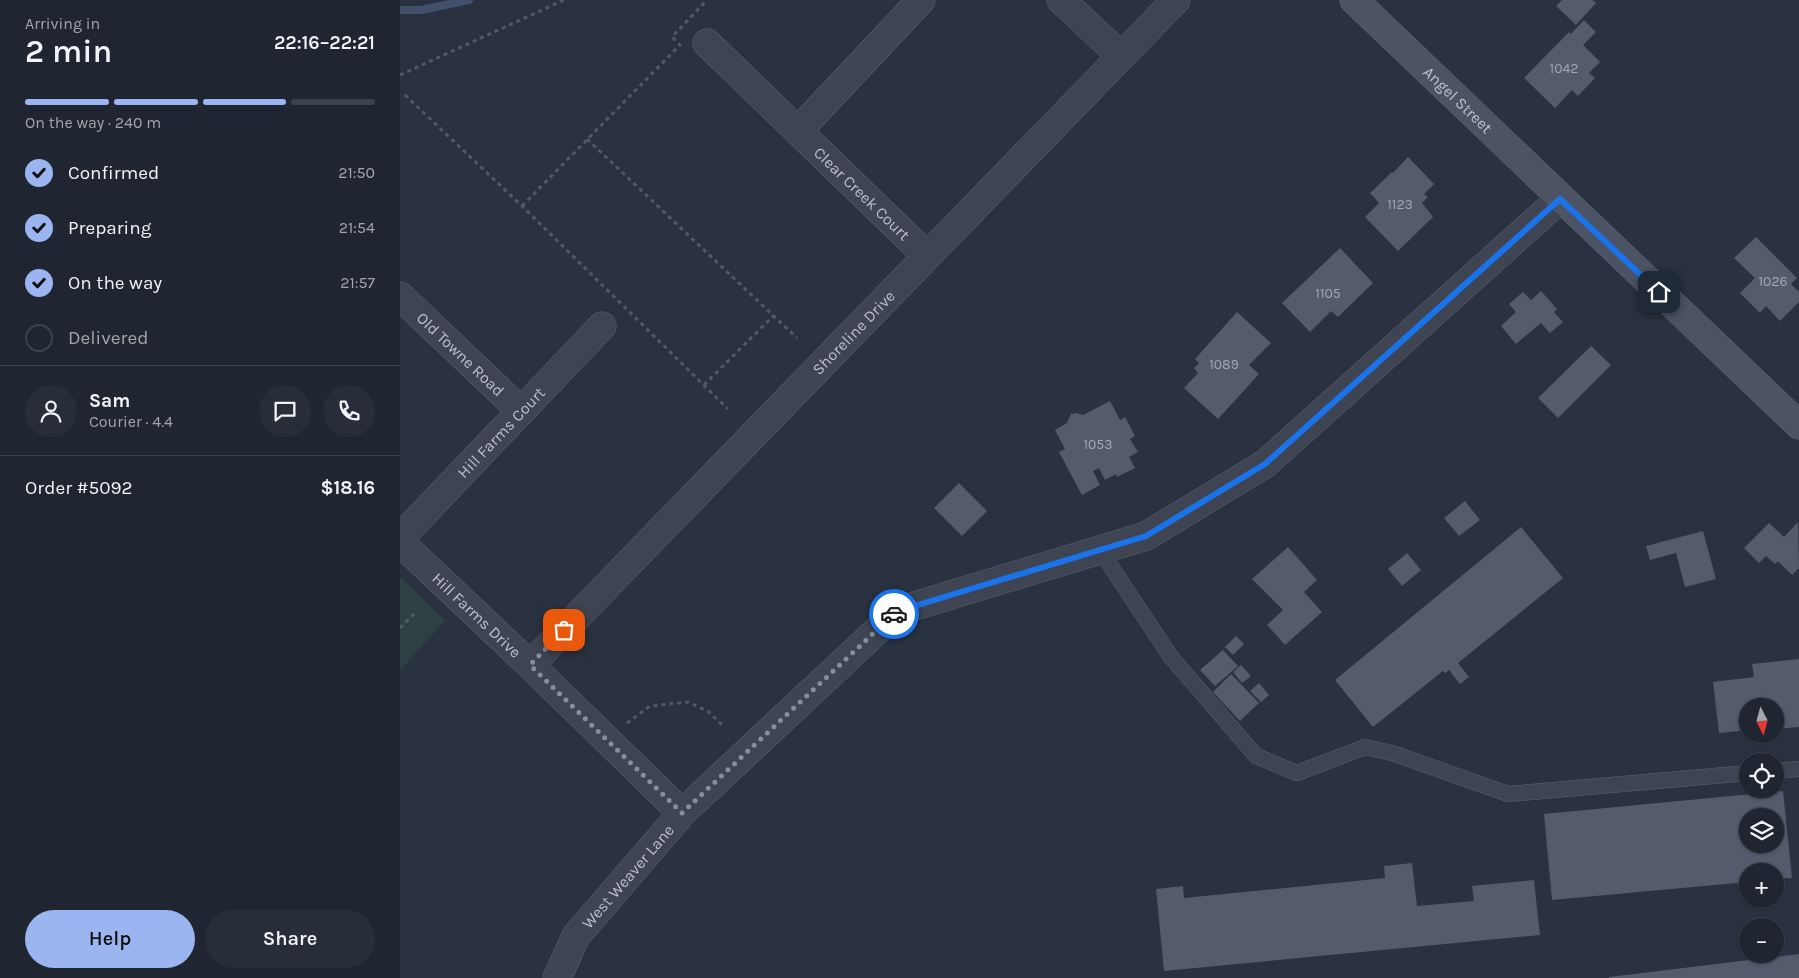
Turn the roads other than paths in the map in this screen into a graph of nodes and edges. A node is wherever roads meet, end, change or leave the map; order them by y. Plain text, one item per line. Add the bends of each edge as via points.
1 (921, 0) edge
2 (1061, 0) edge
3 (1176, 0) edge
4 (1354, 0) edge
5 (707, 43) dead end
6 (1121, 56) junction
7 (798, 131) junction
8 (1560, 199) junction
9 (928, 256) junction
10 (400, 296) edge
11 (602, 326) dead end
12 (521, 411) junction
13 (1799, 425) edge
14 (400, 538) edge
15 (400, 542) edge
16 (1100, 550) junction
17 (530, 665) junction
18 (1799, 769) edge
19 (1784, 770) edge
20 (1739, 774) edge
21 (682, 813) junction
22 (557, 978) edge

1 - 7 street
2 - 6 street
3 - 6 street, Shoreline Drive
4 - 8 main road, Angel Street
5 - 7 street, Clear Creek Court
6 - 9 street, Shoreline Drive
7 - 9 street, Clear Creek Court
8 - 13 main road, Angel Street
8 - 16 street, West Weaver Lane via 1265,464 1146,536
9 - 17 street, Shoreline Drive
10 - 12 street, Old Towne Road
11 - 12 street, Hill Farms Court
12 - 14 street, Hill Farms Court
15 - 17 street, Hill Farms Drive
16 - 20 lane via 1171,657 1256,756 1296,774 1365,747 1392,752 1508,794
16 - 21 street, West Weaver Lane via 898,611
17 - 21 street, Hill Farms Drive
18 - 19 lane
21 - 22 street, West Weaver Lane via 576,936

